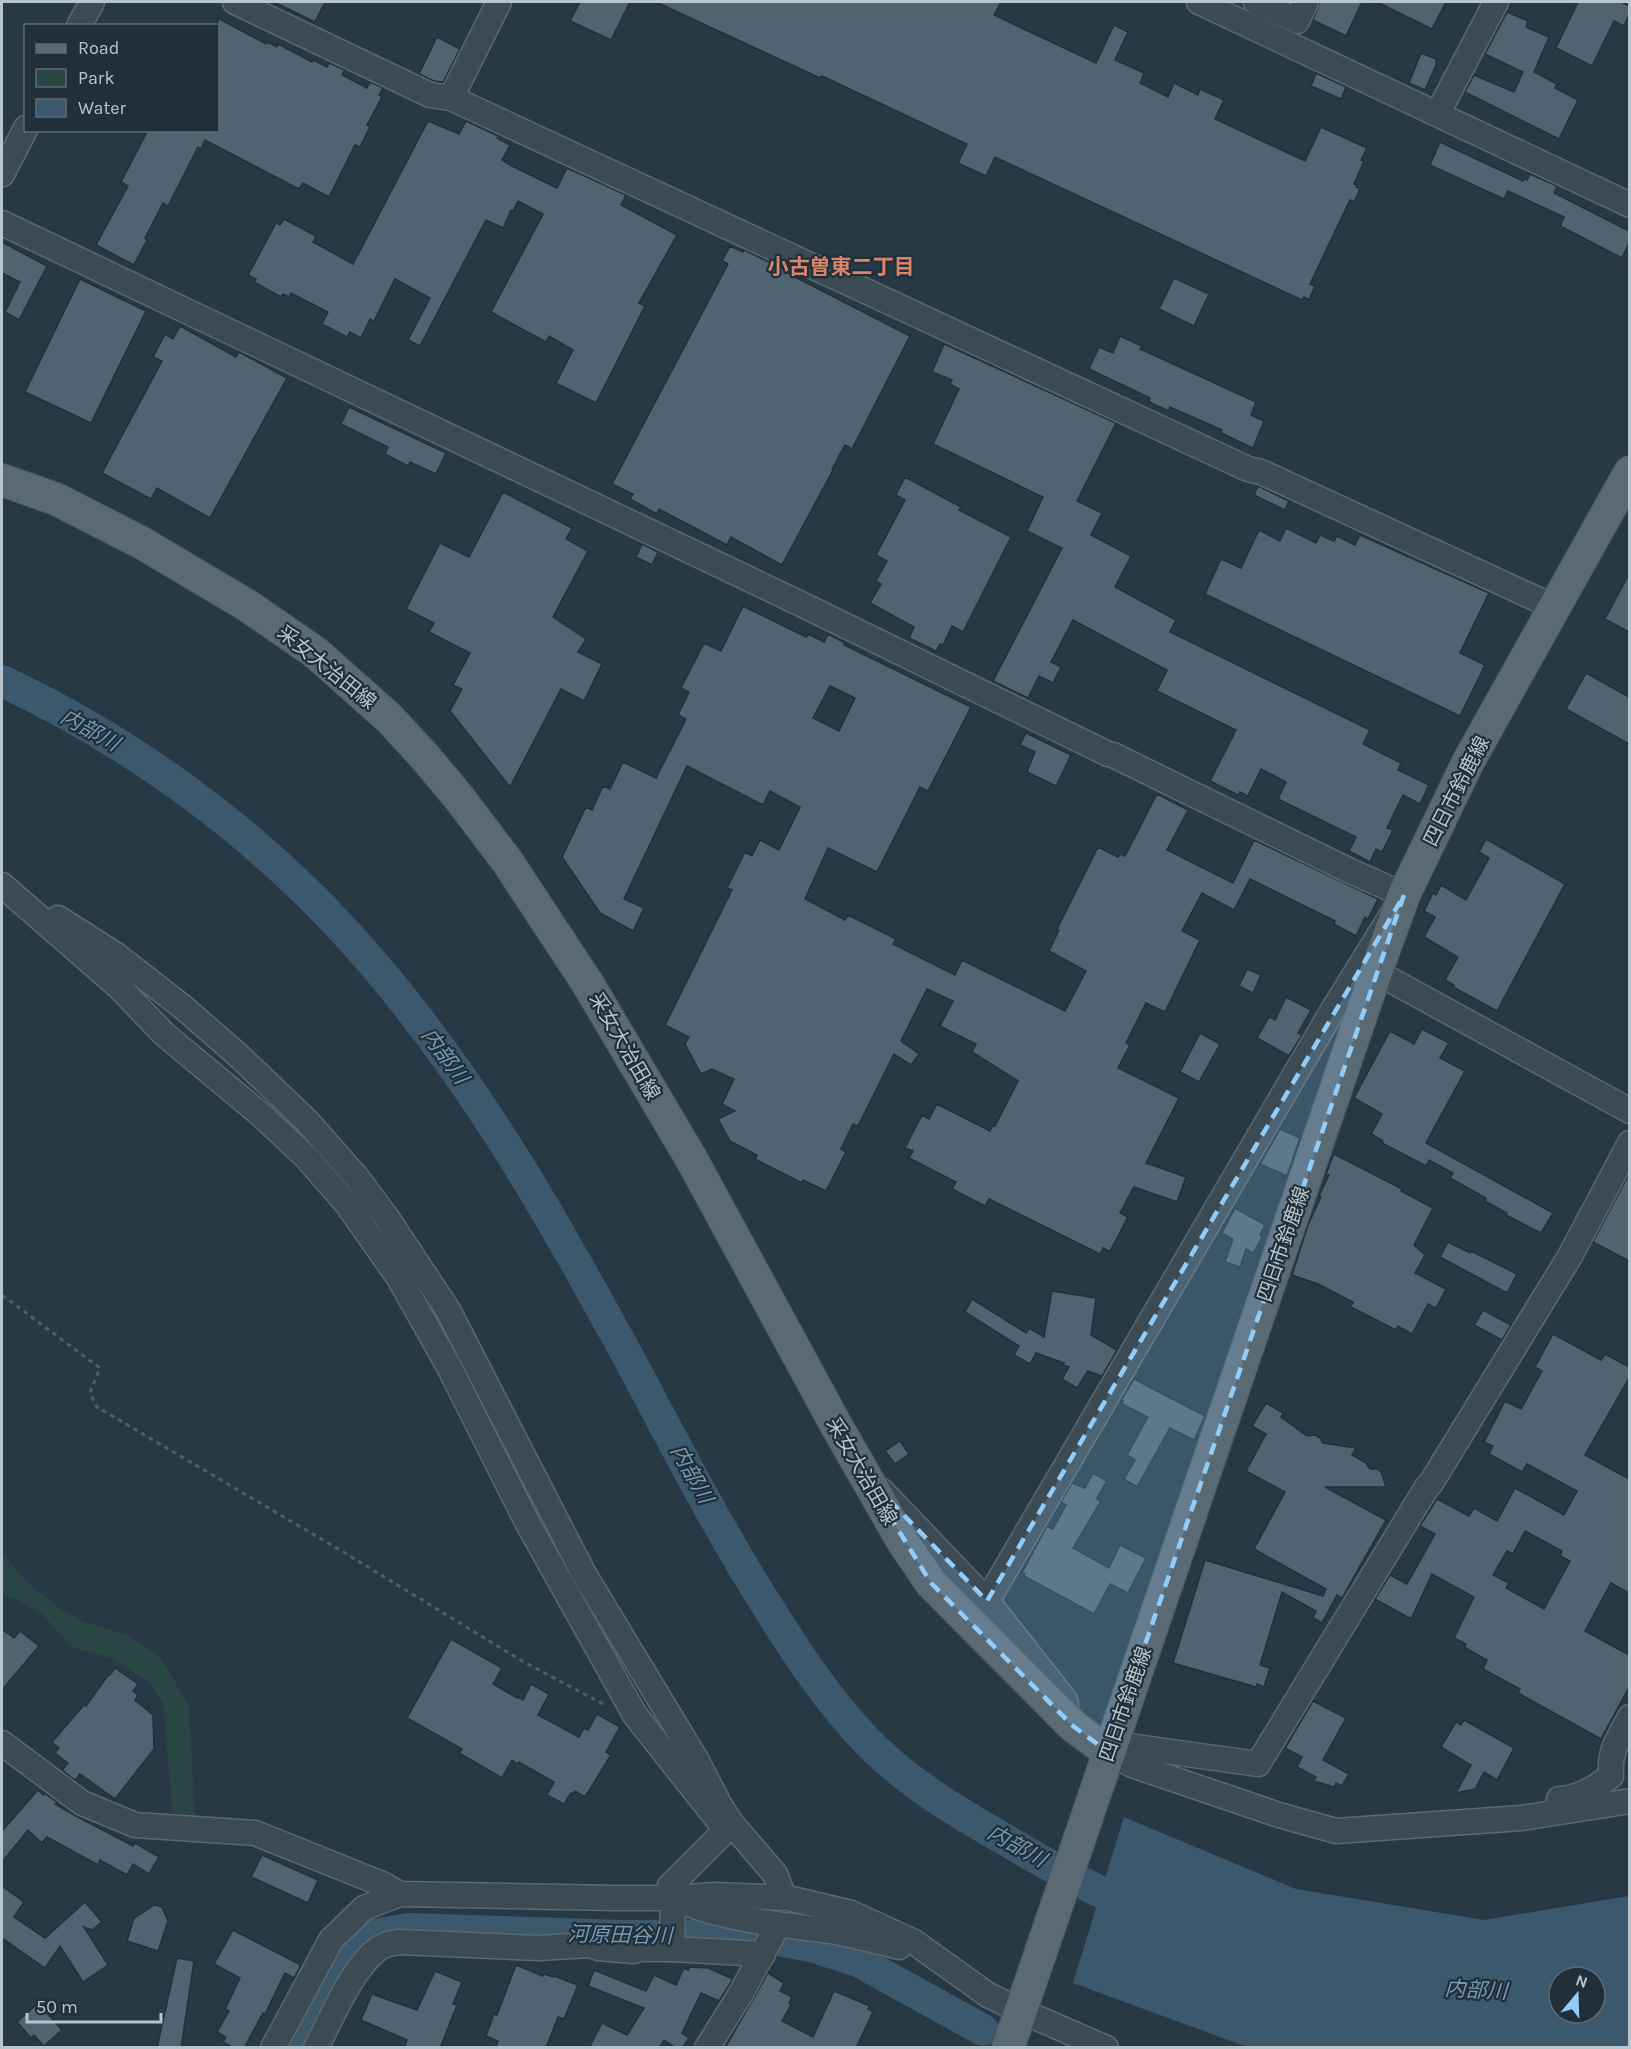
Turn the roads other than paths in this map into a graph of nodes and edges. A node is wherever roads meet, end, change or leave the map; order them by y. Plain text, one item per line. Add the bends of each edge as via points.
1 (92, 2) edge
2 (235, 2) edge
3 (499, 2) edge
4 (1198, 2) edge
5 (1256, 2) edge
6 (1306, 2) edge
7 (1496, 2) edge
8 (81, 24) edge
9 (451, 98) junction
10 (1438, 113) junction
11 (24, 132) edge
12 (2, 174) edge
13 (1629, 205) edge
14 (2, 223) edge
15 (1629, 472) edge
16 (2, 480) edge
17 (1554, 607) junction
18 (2, 884) edge
19 (1404, 896) junction
20 (1376, 972) junction
21 (1629, 1112) edge
22 (1629, 1143) edge
23 (862, 1473) junction
24 (987, 1601) junction
25 (1629, 1717) edge
26 (1073, 1726) junction
27 (2, 1743) edge
28 (1108, 1752) junction
29 (1611, 1776) junction
30 (1624, 1802) edge
31 (1464, 1821) junction
32 (729, 1827) junction
33 (400, 1894) junction
34 (673, 1898) junction
35 (784, 1898) junction
36 (673, 1939) junction
37 (770, 1940) junction
38 (915, 1942) junction
39 (1024, 2003) junction
40 (273, 2048) edge
41 (316, 2048) edge
42 (707, 2048) edge
43 (1008, 2048) edge
44 (1106, 2048) edge

1 - 8 street
2 - 9 street via 430,95
3 - 9 street
4 - 10 street
5 - 6 street via 1297,21
7 - 10 street
9 - 17 street
10 - 13 street
11 - 12 street
14 - 19 street
15 - 17 main road, 四日市鈴鹿線
16 - 23 main road, 采女大治田線 via 56,499 142,543 248,606 316,653 389,718 425,757 507,861 588,984 693,1160
17 - 19 main road, 四日市鈴鹿線 via 1468,762
18 - 32 street via 119,987 164,1034 260,1114 347,1203 399,1278 528,1524 635,1715
18 - 32 street via 116,955 176,1002 307,1121 358,1179 448,1310 584,1574 675,1724
19 - 20 main road, 四日市鈴鹿線
19 - 24 street via 1334,1008
20 - 21 street
20 - 28 main road, 四日市鈴鹿線
22 - 28 street via 1535,1316 1258,1764 1130,1746
23 - 24 street via 895,1502
23 - 26 main road, 采女大治田線 via 932,1583
24 - 26 street via 1065,1700
25 - 29 street via 1613,1748
26 - 28 main road, 采女大治田線
27 - 33 street via 82,1803 135,1825 255,1833
28 - 31 street via 1132,1765 1336,1831
28 - 39 main road, 四日市鈴鹿線
29 - 30 street
29 - 31 street via 1570,1799 1531,1800 1485,1810
30 - 31 street via 1522,1818
32 - 34 street via 670,1886
32 - 35 street via 775,1874
33 - 34 street
33 - 40 street via 364,1908 331,1940
34 - 35 street
34 - 36 street
34 - 37 street
35 - 38 street via 850,1913
36 - 37 street
36 - 41 street via 634,1952 589,1945 539,1948 387,1944 355,1975
37 - 38 street via 833,1932 902,1947
37 - 42 street
38 - 39 street via 988,1995
39 - 43 main road, 四日市鈴鹿線
39 - 44 street

